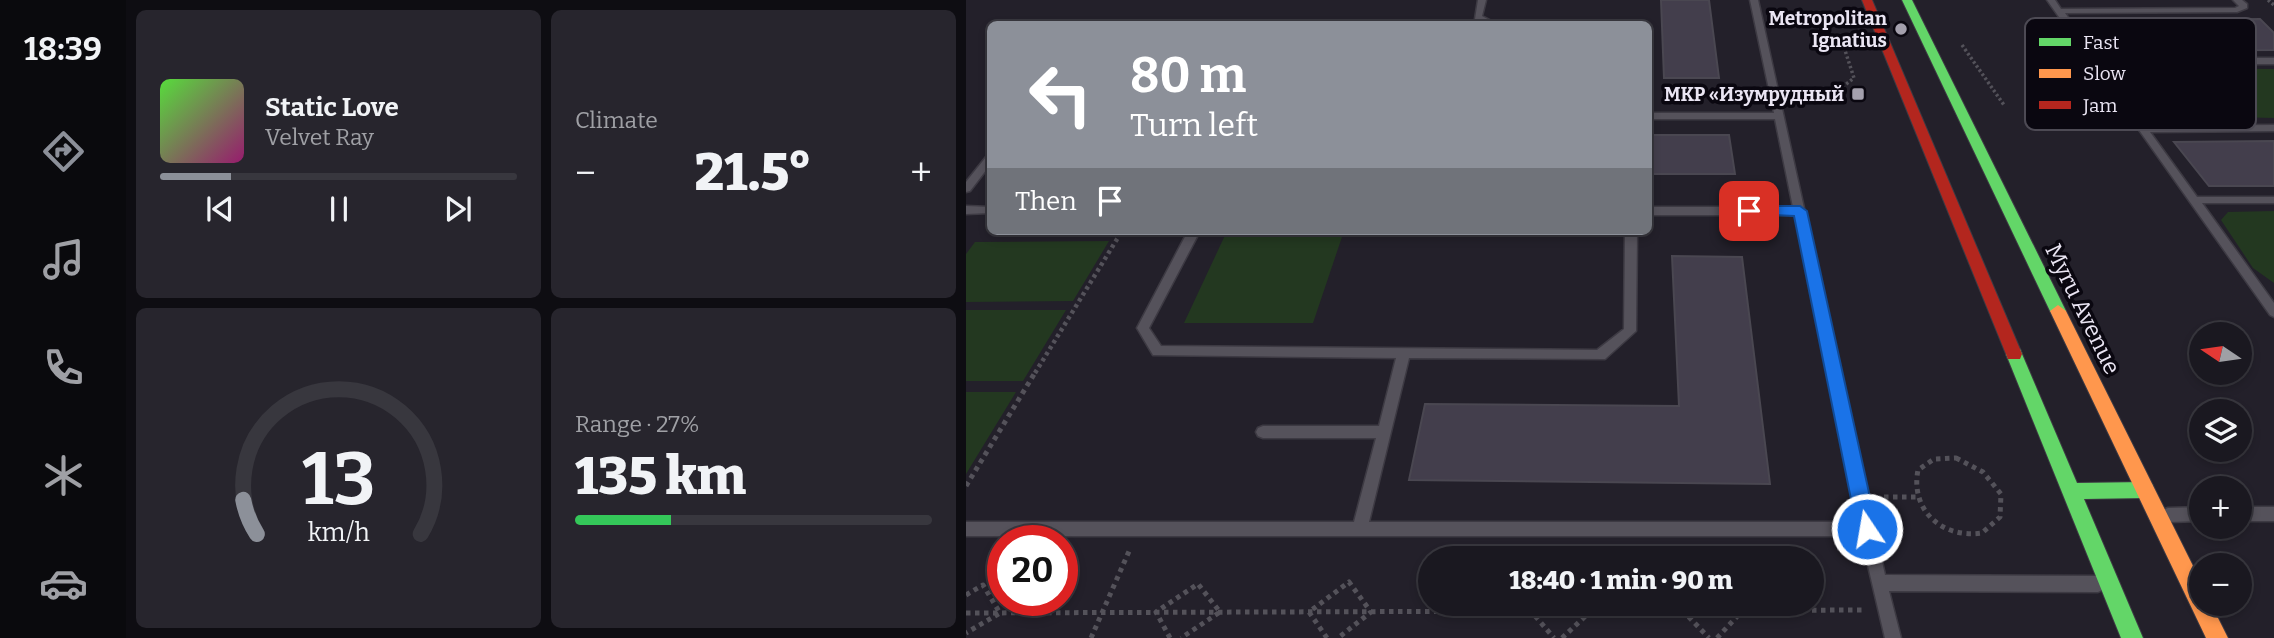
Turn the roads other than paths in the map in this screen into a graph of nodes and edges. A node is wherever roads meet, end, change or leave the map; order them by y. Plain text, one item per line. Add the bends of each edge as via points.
1 (1482, 0) edge
2 (1754, 0) edge
3 (1867, 0) edge
4 (1907, 0) edge
5 (2051, 0) edge
6 (2237, 0) edge
7 (2059, 11) junction
8 (2064, 18) edge
9 (1487, 21) edge
10 (2256, 61) edge
11 (2274, 61) edge
12 (1652, 116) edge
13 (1779, 116) junction
14 (2256, 128) edge
15 (2274, 128) edge
16 (2144, 130) edge
17 (987, 163) edge
18 (966, 189) edge
19 (2194, 200) junction
20 (2274, 200) edge
21 (966, 210) edge
22 (987, 210) edge
23 (1652, 211) edge
24 (1800, 211) junction
25 (1192, 235) edge
26 (1631, 235) edge
27 (2272, 306) edge
28 (1404, 353) junction
29 (1264, 432) dead end
30 (1385, 432) junction
31 (2145, 490) junction
32 (2070, 491) junction
33 (2189, 514) edge
34 (2252, 514) edge
35 (2274, 514) edge
36 (2157, 515) junction
37 (966, 529) edge
38 (1360, 529) junction
39 (1867, 529) junction
40 (1879, 583) junction
41 (2109, 584) junction
42 (1893, 638) edge
43 (2132, 638) edge
44 (2217, 638) edge

1 - 9 lane via 1478,17
2 - 13 lane
3 - 32 highway
4 - 31 highway, Myru Avenue
5 - 7 lane
6 - 7 lane via 2244,6 2237,10
7 - 8 lane
10 - 11 lane
12 - 13 lane
13 - 24 lane
14 - 15 lane
16 - 19 lane
17 - 18 lane
19 - 20 lane
19 - 27 lane
21 - 22 lane
23 - 24 lane
24 - 39 lane
25 - 28 lane via 1143,328 1157,351
26 - 28 lane via 1630,331 1600,355
28 - 30 lane
29 - 30 lane
30 - 38 lane
31 - 32 highway
31 - 36 highway, Myru Avenue
32 - 41 highway
33 - 36 lane
34 - 35 lane
36 - 44 highway, Myru Avenue
37 - 38 lane
38 - 39 lane
39 - 40 lane
40 - 41 lane
40 - 42 lane
41 - 43 highway

